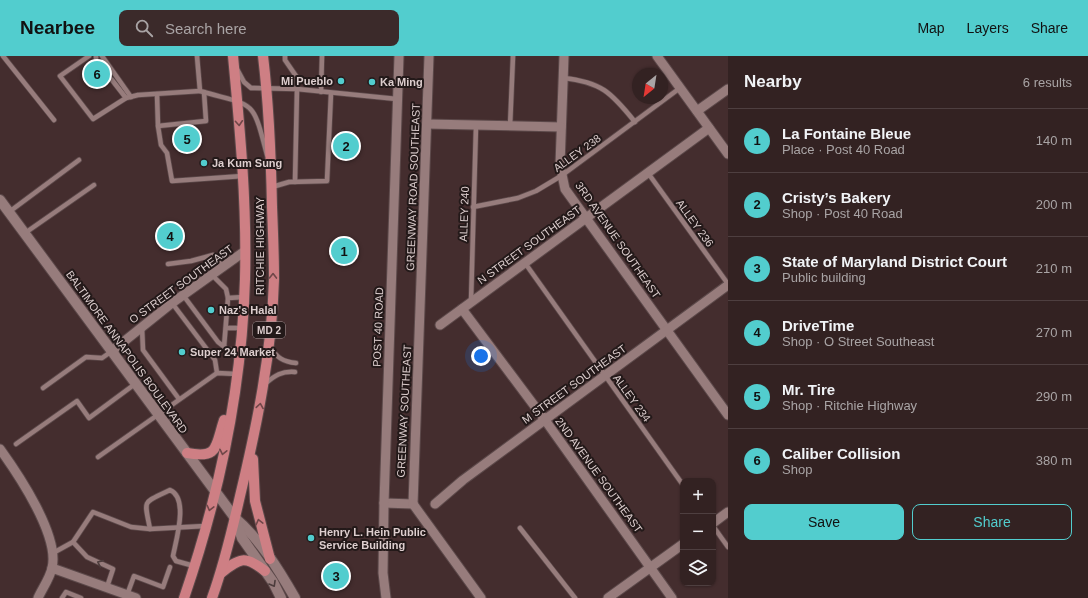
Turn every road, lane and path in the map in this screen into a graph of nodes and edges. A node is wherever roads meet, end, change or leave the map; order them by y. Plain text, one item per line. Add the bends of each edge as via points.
1 (3, 56) edge
2 (87, 56) edge
3 (102, 56) edge
4 (197, 56) edge
5 (233, 56) edge
6 (263, 56) edge
7 (286, 56) edge
8 (322, 56) edge
9 (399, 56) edge
10 (429, 56) edge
11 (513, 56) edge
12 (564, 56) edge
13 (657, 56) edge
14 (563, 78) junction
15 (112, 80) dead end
16 (267, 88) junction
17 (680, 88) junction
18 (728, 89) edge
19 (297, 90) junction
20 (202, 92) junction
21 (321, 92) junction
22 (331, 93) junction
23 (157, 94) junction
24 (129, 97) junction
25 (398, 100) junction
26 (237, 101) junction
27 (697, 111) junction
28 (54, 120) dead end
29 (635, 122) junction
30 (427, 124) junction
31 (158, 126) junction
32 (476, 126) junction
33 (510, 127) junction
34 (561, 127) junction
35 (709, 128) junction
36 (728, 154) edge
37 (79, 160) dead end
38 (648, 173) junction
39 (271, 174) junction
40 (243, 176) junction
41 (561, 176) junction
42 (295, 182) junction
43 (94, 185) dead end
44 (272, 187) junction
45 (0, 200) edge
46 (473, 207) junction
47 (9, 212) junction
48 (586, 219) junction
49 (25, 234) junction
50 (245, 251) junction
51 (524, 263) junction
52 (168, 264) dead end
53 (222, 268) junction
54 (212, 275) junction
55 (728, 284) edge
56 (183, 296) junction
57 (244, 297) junction
58 (228, 298) junction
59 (471, 302) junction
60 (172, 303) junction
61 (462, 308) junction
62 (228, 311) junction
63 (243, 311) junction
64 (421, 319) joint
65 (440, 325) dead end
66 (142, 326) junction
67 (226, 328) junction
68 (242, 328) junction
69 (667, 330) junction
70 (268, 341) junction
71 (224, 347) junction
72 (112, 351) junction
73 (240, 351) junction
74 (296, 363) dead end
75 (295, 372) dead end
76 (217, 373) junction
77 (237, 374) junction
78 (604, 376) junction
79 (136, 384) junction
80 (235, 386) junction
81 (263, 387) junction
82 (43, 388) dead end
83 (179, 399) junction
84 (158, 414) junction
85 (728, 414) edge
86 (545, 420) junction
87 (16, 444) dead end
88 (253, 444) junction
89 (0, 449) edge
90 (187, 453) junction
91 (98, 457) dead end
92 (680, 481) edge
93 (215, 490) junction
94 (384, 503) junction
95 (413, 504) junction
96 (435, 504) dead end
97 (728, 512) edge
98 (235, 518) junction
99 (716, 520) edge
100 (205, 526) junction
101 (179, 528) junction
102 (520, 528) dead end
103 (150, 529) junction
104 (716, 530) edge
105 (73, 542) junction
106 (680, 546) edge
107 (728, 547) edge
108 (53, 553) junction
109 (270, 559) junction
110 (194, 566) junction
111 (170, 567) dead end
112 (52, 568) junction
113 (650, 568) junction
114 (265, 571) junction
115 (221, 573) junction
116 (107, 587) junction
117 (133, 597) edge
118 (38, 598) edge
119 (62, 598) edge
120 (81, 598) edge
121 (184, 598) edge
122 (212, 598) edge
123 (281, 598) edge
124 (295, 598) edge
125 (386, 598) edge
126 (482, 598) edge
127 (575, 598) edge
128 (608, 598) edge
129 (672, 598) edge

1 - 28 lane
2 - 24 lane via 60,76 93,119
3 - 24 lane
4 - 20 lane
5 - 16 lane via 244,82 252,88
5 - 26 main road, RITCHIE HIGHWAY / MD 2
6 - 16 main road, RITCHIE HIGHWAY / MD 2
7 - 19 lane via 285,60 296,76
8 - 21 lane
9 - 25 street, POST 40 ROAD
10 - 30 street, GREENWAY ROAD SOUTHEAST
11 - 33 lane
12 - 14 street, 3RD AVENUE SOUTHEAST
13 - 17 street
14 - 29 lane via 583,80 600,87 614,97
14 - 34 street, 3RD AVENUE SOUTHEAST
15 - 24 lane
16 - 19 lane
16 - 39 main road, RITCHIE HIGHWAY / MD 2
17 - 27 street
17 - 29 lane, ALLEY 238
18 - 27 street
19 - 21 lane
19 - 42 lane
20 - 23 lane
20 - 26 lane
20 - 31 lane via 206,121
21 - 22 lane
22 - 25 lane
22 - 42 lane via 327,181
23 - 24 lane
23 - 31 lane
25 - 94 street, POST 40 ROAD
26 - 39 lane via 249,106 257,118
26 -> 40 main road, RITCHIE HIGHWAY / MD 2
27 - 35 street
29 - 41 lane, ALLEY 238
30 - 32 street
30 - 64 street, GREENWAY ROAD SOUTHEAST
31 - 40 lane via 160,145 168,154 172,181
32 - 33 street
32 - 46 lane, ALLEY 240
33 - 34 street
34 - 41 street, 3RD AVENUE SOUTHEAST
35 - 36 street
35 - 38 street, N STREET SOUTHEAST
37 - 47 lane
38 - 48 street, N STREET SOUTHEAST
38 - 55 lane, ALLEY 236
39 - 44 main road, RITCHIE HIGHWAY / MD 2
40 - 50 main road, RITCHIE HIGHWAY / MD 2
41 - 46 lane, ALLEY 238 via 518,198
41 - 48 street, 3RD AVENUE SOUTHEAST via 568,194
42 - 44 lane
43 - 49 lane
70 -> 44 main road, RITCHIE HIGHWAY / MD 2 via 274,280
45 - 47 main road, BALTIMORE ANNAPOLIS BOULEVARD
46 - 59 lane, ALLEY 240
47 - 49 main road, BALTIMORE ANNAPOLIS BOULEVARD
48 - 51 street, N STREET SOUTHEAST
48 - 69 street, 3RD AVENUE SOUTHEAST
49 - 72 main road, BALTIMORE ANNAPOLIS BOULEVARD
50 - 53 street, O STREET SOUTHEAST
50 - 57 main road, RITCHIE HIGHWAY / MD 2
51 - 59 street, N STREET SOUTHEAST
51 - 78 lane, ALLEY 234
52 - 53 lane via 191,261 213,254
53 - 54 street, O STREET SOUTHEAST
54 - 56 street, O STREET SOUTHEAST
54 - 58 lane via 226,289
55 - 69 street, M STREET SOUTHEAST
56 - 60 street, O STREET SOUTHEAST
56 - 71 lane
57 - 58 lane
57 - 63 main road, RITCHIE HIGHWAY / MD 2
58 - 62 lane
59 - 61 street, N STREET SOUTHEAST
60 - 66 street, O STREET SOUTHEAST
60 - 76 lane via 215,360
61 - 65 street, N STREET SOUTHEAST
61 - 86 street, 2ND AVENUE SOUTHEAST
62 - 63 lane
62 - 67 lane
63 - 68 main road, RITCHIE HIGHWAY / MD 2
64 - 95 street, GREENWAY SOUTHEAST via 416,381
66 - 72 street, O STREET SOUTHEAST
66 - 83 lane via 143,350
67 - 68 lane
67 - 71 lane
68 - 73 main road, RITCHIE HIGHWAY / MD 2
69 - 78 street, M STREET SOUTHEAST
69 - 85 street, 3RD AVENUE SOUTHEAST
70 - 74 lane via 277,356 286,362
70 - 81 main road, RITCHIE HIGHWAY / MD 2
71 - 73 lane
72 - 79 main road, BALTIMORE ANNAPOLIS BOULEVARD
72 - 82 lane via 102,358 86,357
73 - 77 main road, RITCHIE HIGHWAY / MD 2
75 - 81 lane via 274,376
76 - 77 lane
76 - 83 lane
77 - 80 main road, RITCHIE HIGHWAY / MD 2
78 - 86 street, M STREET SOUTHEAST
78 - 92 lane, ALLEY 234
79 - 84 main road, BALTIMORE ANNAPOLIS BOULEVARD
79 - 87 lane via 89,418 77,401
80 - 90 main road via 214,449 204,456
80 -> 93 main road, RITCHIE HIGHWAY / MD 2
88 -> 81 main road, RITCHIE HIGHWAY / MD 2
83 - 84 lane
84 - 90 main road, BALTIMORE ANNAPOLIS BOULEVARD
84 - 91 lane
86 - 96 street, M STREET SOUTHEAST via 463,480
86 - 113 street, 2ND AVENUE SOUTHEAST
88 - 98 main road, RITCHIE HIGHWAY / MD 2
109 -> 88 main road via 255,500
89 - 108 street via 33,500
90 - 93 main road, BALTIMORE ANNAPOLIS BOULEVARD
93 - 98 main road, BALTIMORE ANNAPOLIS BOULEVARD
93 -> 100 main road, RITCHIE HIGHWAY / MD 2
94 - 95 street
94 - 125 street, POST 40 ROAD via 383,572
95 - 126 street
97 - 99 street
98 - 109 main road, BALTIMORE ANNAPOLIS BOULEVARD via 246,527
98 - 114 main road, BALTIMORE ANNAPOLIS BOULEVARD via 242,538
98 - 115 main road, RITCHIE HIGHWAY / MD 2
100 - 101 lane
100 - 110 main road, RITCHIE HIGHWAY / MD 2
101 - 103 lane
101 - 103 lane via 179,498 176,492 170,490 147,501
101 - 110 lane via 173,556 176,561
102 - 127 lane
103 - 105 lane via 132,527 93,512
104 - 107 lane
105 - 108 lane
116 -> 105 lane via 113,569 87,557
106 - 113 street
108 - 112 street
109 - 124 main road, BALTIMORE ANNAPOLIS BOULEVARD
110 - 121 main road, RITCHIE HIGHWAY / MD 2
111 - 117 lane via 163,587 134,576
112 - 116 street
112 - 118 street
113 - 128 street
113 - 129 street, 2ND AVENUE SOUTHEAST
114 - 115 main road via 245,559 235,562
114 -> 123 main road, BALTIMORE ANNAPOLIS BOULEVARD
115 - 122 main road, RITCHIE HIGHWAY / MD 2
116 - 117 street
119 - 120 lane via 66,592

